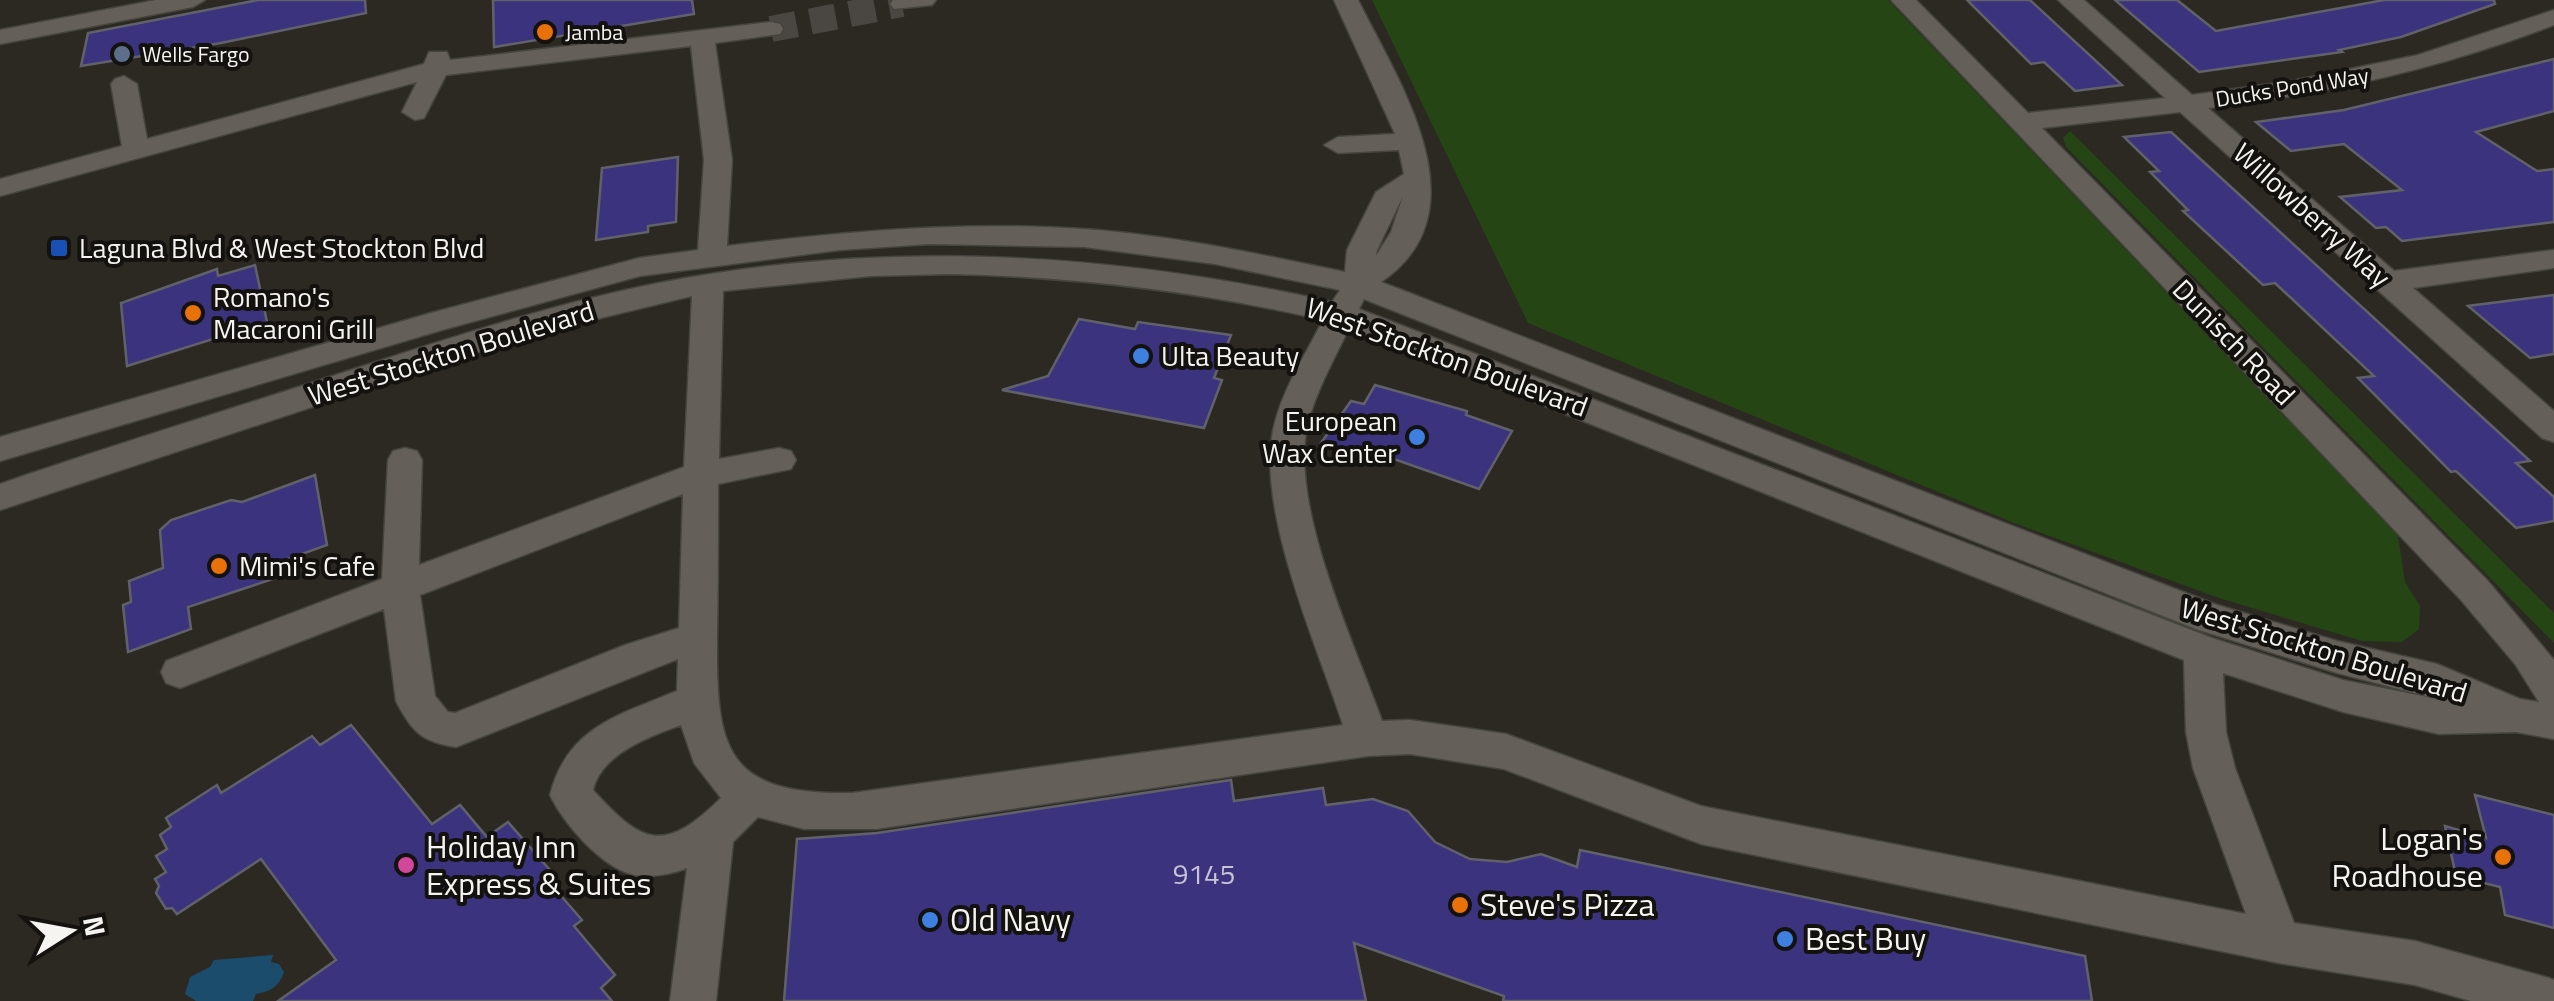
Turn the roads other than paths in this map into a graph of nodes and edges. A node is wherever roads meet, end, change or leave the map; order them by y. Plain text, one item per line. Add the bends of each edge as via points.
1 (193, 0) edge
2 (1346, 0) edge
3 (1903, 0) edge
4 (2070, 0) edge
5 (2545, 0) edge
6 (2554, 4) edge
7 (2554, 16) edge
8 (771, 28) tunnel mouth
9 (0, 37) edge
10 (702, 39) junction
11 (437, 60) junction
12 (124, 84) dead end
13 (2186, 103) junction
14 (415, 112) dead end
15 (2021, 122) junction
16 (1410, 141) junction
17 (1338, 144) dead end
18 (136, 151) junction
19 (0, 188) edge
20 (2554, 260) edge
21 (710, 270) junction
22 (2387, 282) junction
23 (1351, 299) junction
24 (2554, 430) edge
25 (0, 449) edge
26 (406, 460) dead end
27 (779, 460) dead end
28 (700, 475) junction
29 (0, 497) edge
30 (400, 588) junction
31 (697, 638) junction
32 (2203, 652) junction
33 (180, 672) dead end
34 (2554, 692) edge
35 (698, 700) junction
36 (2535, 718) edge
37 (1368, 739) junction
38 (750, 796) junction
39 (714, 834) junction
40 (2280, 942) junction
41 (693, 1001) edge
42 (2549, 1001) edge

1 - 9 street
2 - 16 street
3 - 15 street, Dunisch Road
4 - 13 street, Willowberry Way
5 - 6 street
7 - 13 street, Ducks Pond Way via 2400,69
8 - 10 street
10 - 11 street
10 - 21 street via 718,160
11 - 14 street
11 - 18 street
12 - 18 street
13 - 15 street, Ducks Pond Way
13 - 22 street, Willowberry Way
15 - 34 street, Dunisch Road via 2474,590
16 - 17 street
16 - 23 street via 1417,204 1388,261
18 - 19 street
20 - 22 street
21 - 23 street, West Stockton Boulevard via 840,241 1026,234 1156,246
21 - 25 street, West Stockton Boulevard via 640,267
21 - 28 street
21 - 29 street, West Stockton Boulevard
22 - 24 street, Willowberry Way
23 - 32 street, West Stockton Boulevard
23 - 36 street, West Stockton Boulevard via 2209,618 2437,680
23 - 37 street via 1292,414 1287,491
26 - 30 street
27 - 28 street
28 - 30 street
28 - 31 street
30 - 31 street via 416,701 436,727 456,730
30 - 33 street
31 - 35 street
32 - 36 street, West Stockton Boulevard via 2343,696 2439,717
32 - 40 street via 2214,768
35 - 38 street via 705,748 722,775
35 - 39 street via 595,748 572,776 571,795 636,856 672,854
37 - 38 street via 822,815
37 - 40 street via 1410,737 1506,752 1701,825
38 - 39 street
39 - 41 street
40 - 42 street via 2415,963

